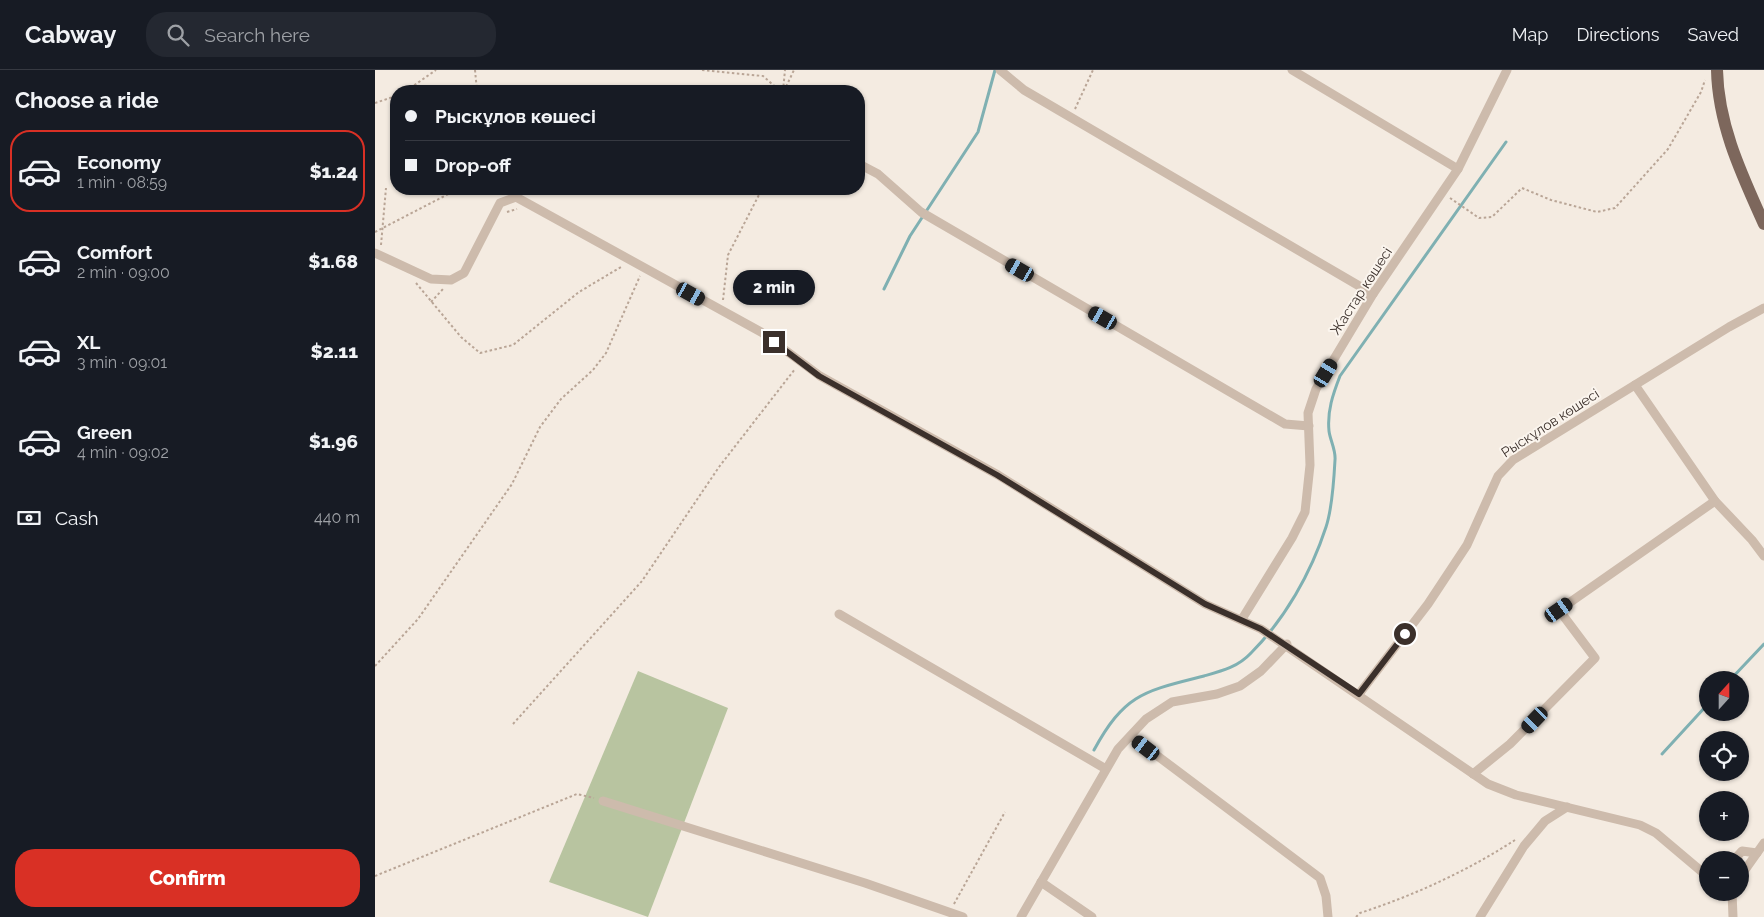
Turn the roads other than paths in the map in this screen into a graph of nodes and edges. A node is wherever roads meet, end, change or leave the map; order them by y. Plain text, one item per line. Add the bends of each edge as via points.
1 (1000, 70) edge
2 (1292, 70) edge
3 (1507, 70) edge
4 (1717, 70) edge
5 (865, 167) edge
6 (1458, 169) junction
7 (1764, 224) edge
8 (377, 254) edge
9 (1373, 294) junction
10 (1764, 308) edge
11 (1635, 385) junction
12 (1309, 426) junction
13 (1715, 501) junction
14 (1764, 556) edge
15 (839, 614) dead end
16 (1242, 619) junction
17 (1287, 644) junction
18 (1359, 694) junction
19 (1131, 736) junction
20 (1106, 769) junction
21 (1473, 774) junction
22 (603, 801) road end
23 (1567, 807) junction
24 (1764, 843) edge
25 (1749, 852) edge
26 (1757, 853) junction
27 (1749, 864) edge
28 (1699, 870) edge
29 (1041, 882) junction
30 (1732, 901) edge
31 (963, 917) edge
32 (1021, 917) edge
33 (1092, 917) edge
34 (1328, 917) edge
35 (1480, 917) edge
36 (1733, 917) edge

1 - 9 street via 1025,90 1073,119
2 - 6 street
3 - 6 street, Жастар көшесі
4 - 7 main road via 1725,127
5 - 12 street via 878,174 921,212 1276,419 1285,424
6 - 9 street, Жастар көшесі
8 - 16 street via 431,279 451,280 464,273 500,204 516,197 761,332 819,376 997,475 1205,604
9 - 12 street, Жастар көшесі via 1316,389
10 - 11 street, Рыскұлов көшесі
11 - 13 street
11 - 18 street, Рыскұлов көшесі via 1513,460 1498,476 1467,545 1428,604
12 - 16 street, Жастар көшесі via 1310,465 1305,512
13 - 14 street
13 - 21 street via 1559,610 1595,658 1510,744
15 - 20 street
16 - 17 street
17 - 18 street
17 - 19 street via 1261,671 1240,686 1217,694 1172,702 1146,719
18 - 21 street
19 - 20 street via 1117,749
19 - 34 street via 1320,878
20 - 29 street
21 - 23 street via 1516,795
22 - 31 street
23 - 28 street via 1640,825 1657,833
23 - 35 street via 1545,821 1524,846
24 - 26 street
25 - 26 street
26 - 27 street
29 - 32 street
29 - 33 street
30 - 36 street

